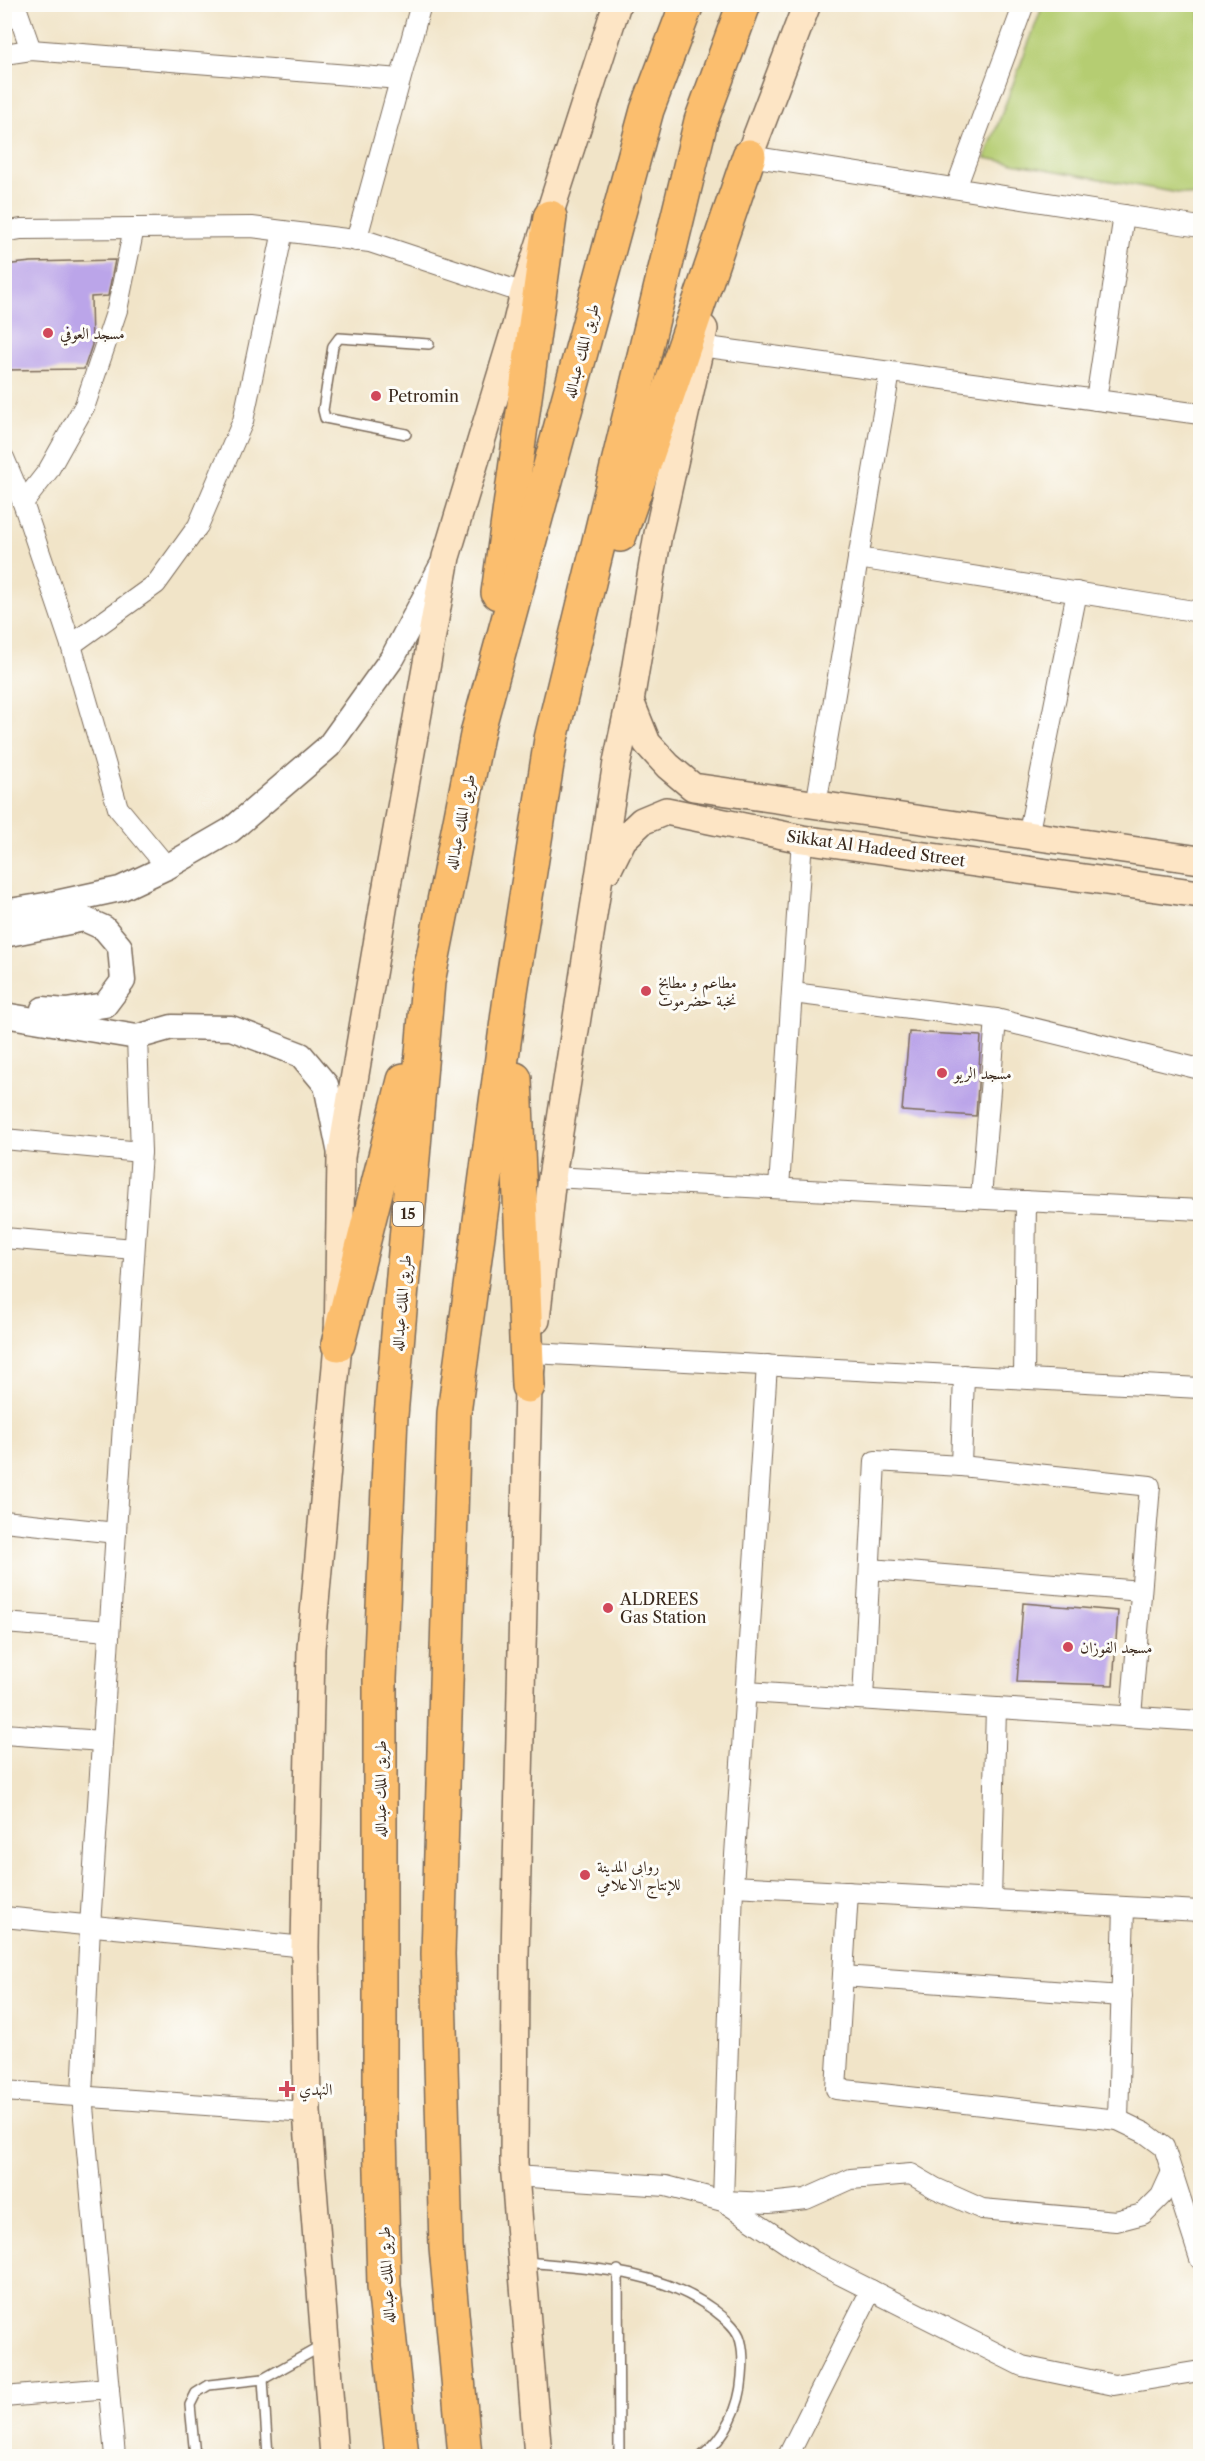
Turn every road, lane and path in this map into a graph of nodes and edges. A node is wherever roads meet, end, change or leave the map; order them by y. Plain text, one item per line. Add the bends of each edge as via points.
1 (15, 4) edge
2 (421, 4) edge
3 (617, 4) edge
4 (687, 4) edge
5 (744, 4) edge
6 (807, 4) edge
7 (1024, 4) edge
8 (31, 50) junction
9 (4, 54) edge
10 (400, 79) junction
11 (749, 156) junction
12 (956, 188) junction
13 (1124, 215) junction
14 (550, 217) junction
15 (1200, 227) edge
16 (134, 228) junction
17 (283, 231) junction
18 (4, 232) edge
19 (356, 241) junction
20 (524, 293) junction
21 (429, 344) dead end
22 (699, 346) junction
23 (890, 372) junction
24 (1096, 400) junction
25 (1200, 414) edge
26 (406, 434) dead end
27 (4, 458) edge
28 (23, 503) junction
29 (446, 556) junction
30 (858, 558) junction
31 (1077, 592) junction
32 (1200, 612) edge
33 (72, 645) junction
34 (630, 701) junction
35 (478, 730) junction
36 (551, 739) junction
37 (693, 787) junction
38 (816, 805) junction
39 (690, 814) junction
40 (1028, 836) junction
41 (802, 839) junction
42 (1200, 860) edge
43 (167, 867) junction
44 (1200, 894) edge
45 (596, 895) junction
46 (4, 912) edge
47 (4, 935) edge
48 (428, 982) junction
49 (511, 991) junction
50 (793, 993) junction
51 (4, 1005) edge
52 (4, 1015) edge
53 (996, 1019) junction
54 (137, 1037) junction
55 (1200, 1069) edge
56 (4, 1139) edge
57 (141, 1152) junction
58 (341, 1157) junction
59 (552, 1178) junction
60 (779, 1188) junction
61 (981, 1197) junction
62 (1026, 1201) junction
63 (1200, 1210) edge
64 (4, 1238) edge
65 (134, 1249) junction
66 (338, 1344) junction
67 (532, 1353) junction
68 (767, 1365) junction
69 (964, 1375) junction
70 (1024, 1378) junction
71 (528, 1386) junction
72 (1200, 1388) edge
73 (961, 1466) junction
74 (4, 1521) edge
75 (116, 1533) junction
76 (870, 1569) junction
77 (1141, 1592) junction
78 (4, 1623) edge
79 (109, 1631) junction
80 (746, 1692) junction
81 (863, 1699) junction
82 (996, 1708) junction
83 (1131, 1716) junction
84 (1200, 1721) edge
85 (4, 1734) edge
86 (102, 1741) junction
87 (733, 1886) junction
88 (848, 1892) junction
89 (992, 1900) junction
90 (1124, 1907) junction
91 (1200, 1911) edge
92 (4, 1917) edge
93 (90, 1926) junction
94 (305, 1947) junction
95 (843, 1976) junction
96 (1122, 1996) junction
97 (4, 2091) edge
98 (82, 2096) junction
99 (307, 2112) junction
100 (1118, 2120) junction
101 (1172, 2172) junction
102 (515, 2175) junction
103 (723, 2201) junction
104 (1200, 2259) edge
105 (523, 2262) junction
106 (618, 2270) junction
107 (871, 2290) junction
108 (324, 2345) junction
109 (1200, 2372) edge
110 (263, 2379) junction
111 (109, 2388) junction
112 (4, 2397) edge
113 (115, 2457) edge
114 (195, 2457) edge
115 (268, 2457) edge
116 (334, 2457) edge
117 (402, 2457) edge
118 (465, 2457) edge
119 (538, 2457) edge
120 (619, 2457) edge
121 (702, 2457) edge
122 (788, 2457) edge

1 - 8 street
2 - 10 street
3 - 14 main road
4 - 35 highway, طريق الملك عبدالله / 15 via 647,110
5 - 36 highway via 701,121
6 - 11 main road
7 - 12 street
8 - 9 street
8 - 10 street
10 - 19 street
11 - 12 street
11 - 22 main road
11 - 36 highway
12 - 13 street
13 - 15 street
13 - 24 street
14 - 20 main road
14 - 35 highway
16 - 17 street via 252,227
16 - 18 street
16 - 28 street via 117,310 85,405 48,471
17 - 19 street
17 - 33 street via 243,421 198,526 156,584
19 - 20 street via 370,242
20 - 29 main road
21 - 26 lane via 339,338 333,346 322,410 325,418
22 - 23 street
22 - 34 main road via 658,534
23 - 24 street
23 - 30 street
24 - 25 street
27 - 28 street
28 - 33 street
29 - 43 street via 393,657 329,746 231,830
29 - 58 main road
30 - 31 street
30 - 38 street
31 - 32 street
31 - 40 street
33 - 43 street via 118,808
34 - 37 main road via 647,743
34 - 45 main road
35 - 48 highway, طريق الملك عبدالله / 15
36 - 49 highway
37 - 38 main road, Sikkat Al Hadeed Street
37 - 39 main road
38 - 40 main road, Sikkat Al Hadeed Street
39 - 41 main road, Sikkat Al Hadeed Street
39 - 45 main road, Sikkat Al Hadeed Street via 666,811 642,820 623,839
40 - 42 main road, Sikkat Al Hadeed Street
41 - 44 main road, Sikkat Al Hadeed Street
41 - 50 street
43 - 46 street via 120,889
45 - 59 main road
47 - 51 street via 84,919 104,928 120,947 123,981 105,1005 66,1011
48 - 66 highway
48 - 117 highway, طريق الملك عبدالله / 15 via 391,1416 380,1679 384,2286
49 - 71 highway
49 - 118 highway via 454,1413 446,1660 438,1954 446,2247
50 - 53 street
50 - 60 street
52 - 54 street
53 - 55 street
53 - 61 street
54 - 57 street
54 - 58 street via 172,1027 231,1028 301,1054 326,1085
56 - 57 street
57 - 65 street
58 - 66 main road
59 - 60 street
59 - 67 main road
60 - 61 street
61 - 62 street
62 - 63 street
62 - 70 street
64 - 65 street
65 - 75 street
66 - 94 main road via 311,1648
67 - 68 street
67 - 71 main road
68 - 69 street
68 - 80 street
69 - 70 street
69 - 73 street
70 - 72 street
71 - 102 main road via 515,1955
73 - 76 street via 875,1461
73 - 77 street via 1150,1486
74 - 75 street
75 - 79 street
76 - 77 street
76 - 81 street
77 - 83 street
78 - 79 street
79 - 86 street
80 - 81 street
80 - 87 street
81 - 82 street
82 - 83 street
82 - 89 street
83 - 84 street
85 - 86 street
86 - 93 street
87 - 88 street
87 - 103 street
88 - 89 street
88 - 95 street
89 - 90 street
90 - 91 street
90 - 96 street
92 - 93 street
93 - 94 street
93 - 98 street
94 - 99 main road
95 - 96 street
95 - 100 street via 836,2090
96 - 100 street
97 - 98 street
98 - 99 street
98 - 111 street
99 - 108 main road
100 - 101 street via 1164,2147
101 - 103 street via 1161,2196 1143,2214 1116,2221 982,2209 910,2175 851,2179 806,2199 769,2203
101 - 104 street
102 - 103 street via 666,2186
102 - 105 main road
103 - 107 street via 813,2261
105 - 106 lane
105 - 119 main road
106 - 120 lane
106 - 121 lane via 695,2296 726,2319 739,2335 744,2358 741,2396 729,2425
107 - 109 street via 1022,2366 1114,2385
107 - 122 street
108 - 110 lane
108 - 116 main road
110 - 114 lane via 209,2385 196,2393 190,2405
110 - 115 lane
111 - 112 street
111 - 113 street

